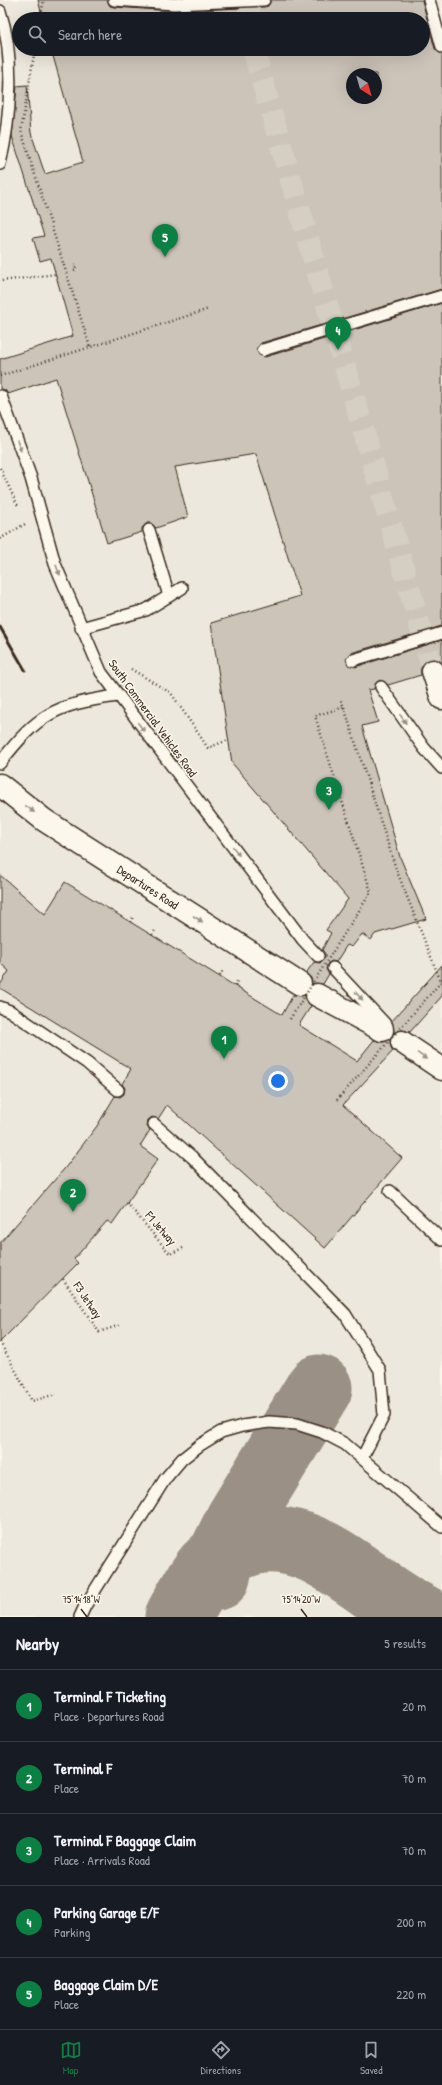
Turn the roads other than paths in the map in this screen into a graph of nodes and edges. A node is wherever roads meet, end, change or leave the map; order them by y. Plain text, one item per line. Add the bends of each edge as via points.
1 (114, 0) edge
2 (264, 0) edge
3 (429, 0) edge
4 (0, 11) edge
5 (442, 47) edge
6 (0, 164) edge
7 (442, 296) edge
8 (263, 350) dead end
9 (1, 396) dead end
10 (149, 530) dead end
11 (182, 588) dead end
12 (169, 596) junction
13 (81, 628) junction
14 (442, 633) edge
15 (353, 660) dead end
16 (433, 671) tunnel mouth
17 (381, 687) dead end
18 (117, 696) junction
19 (442, 698) edge
20 (0, 763) edge
21 (442, 768) edge
22 (0, 785) edge
23 (318, 956) dead end
24 (333, 968) dead end
25 (0, 1007) edge
26 (390, 1033) junction
27 (442, 1070) edge
28 (118, 1090) dead end
29 (154, 1124) dead end
30 (390, 1192) dead end
31 (442, 1240) edge
32 (362, 1458) junction
33 (442, 1527) edge
34 (80, 1617) edge

1 - 2 lane via 174,4
3 - 5 lane
4 - 6 lane via 7,42 9,70 7,129
7 - 8 lane, bridge
9 -> 13 lane, South Commercial Vehicles Road via 31,478 55,564
10 - 12 lane
11 - 12 lane
12 - 13 lane via 146,610
13 - 18 lane, South Commercial Vehicles Road via 101,672
14 - 15 lane, bridge
16 - 19 street
17 -> 21 lane via 424,748
18 - 20 lane via 77,703 54,711 36,723
18 -> 23 lane, South Commercial Vehicles Road via 303,940
22 -> 26 street, Departures Road via 44,820 308,990
24 -> 26 lane
25 - 28 lane via 10,1011 87,1063
26 -> 27 street, Departures Road
29 - 32 lane via 192,1157 286,1252 345,1314 353,1326 380,1370 384,1415
30 - 31 lane
32 - 33 lane
32 - 34 lane via 345,1444 322,1432 297,1424 269,1422 221,1432 182,1459 165,1479

